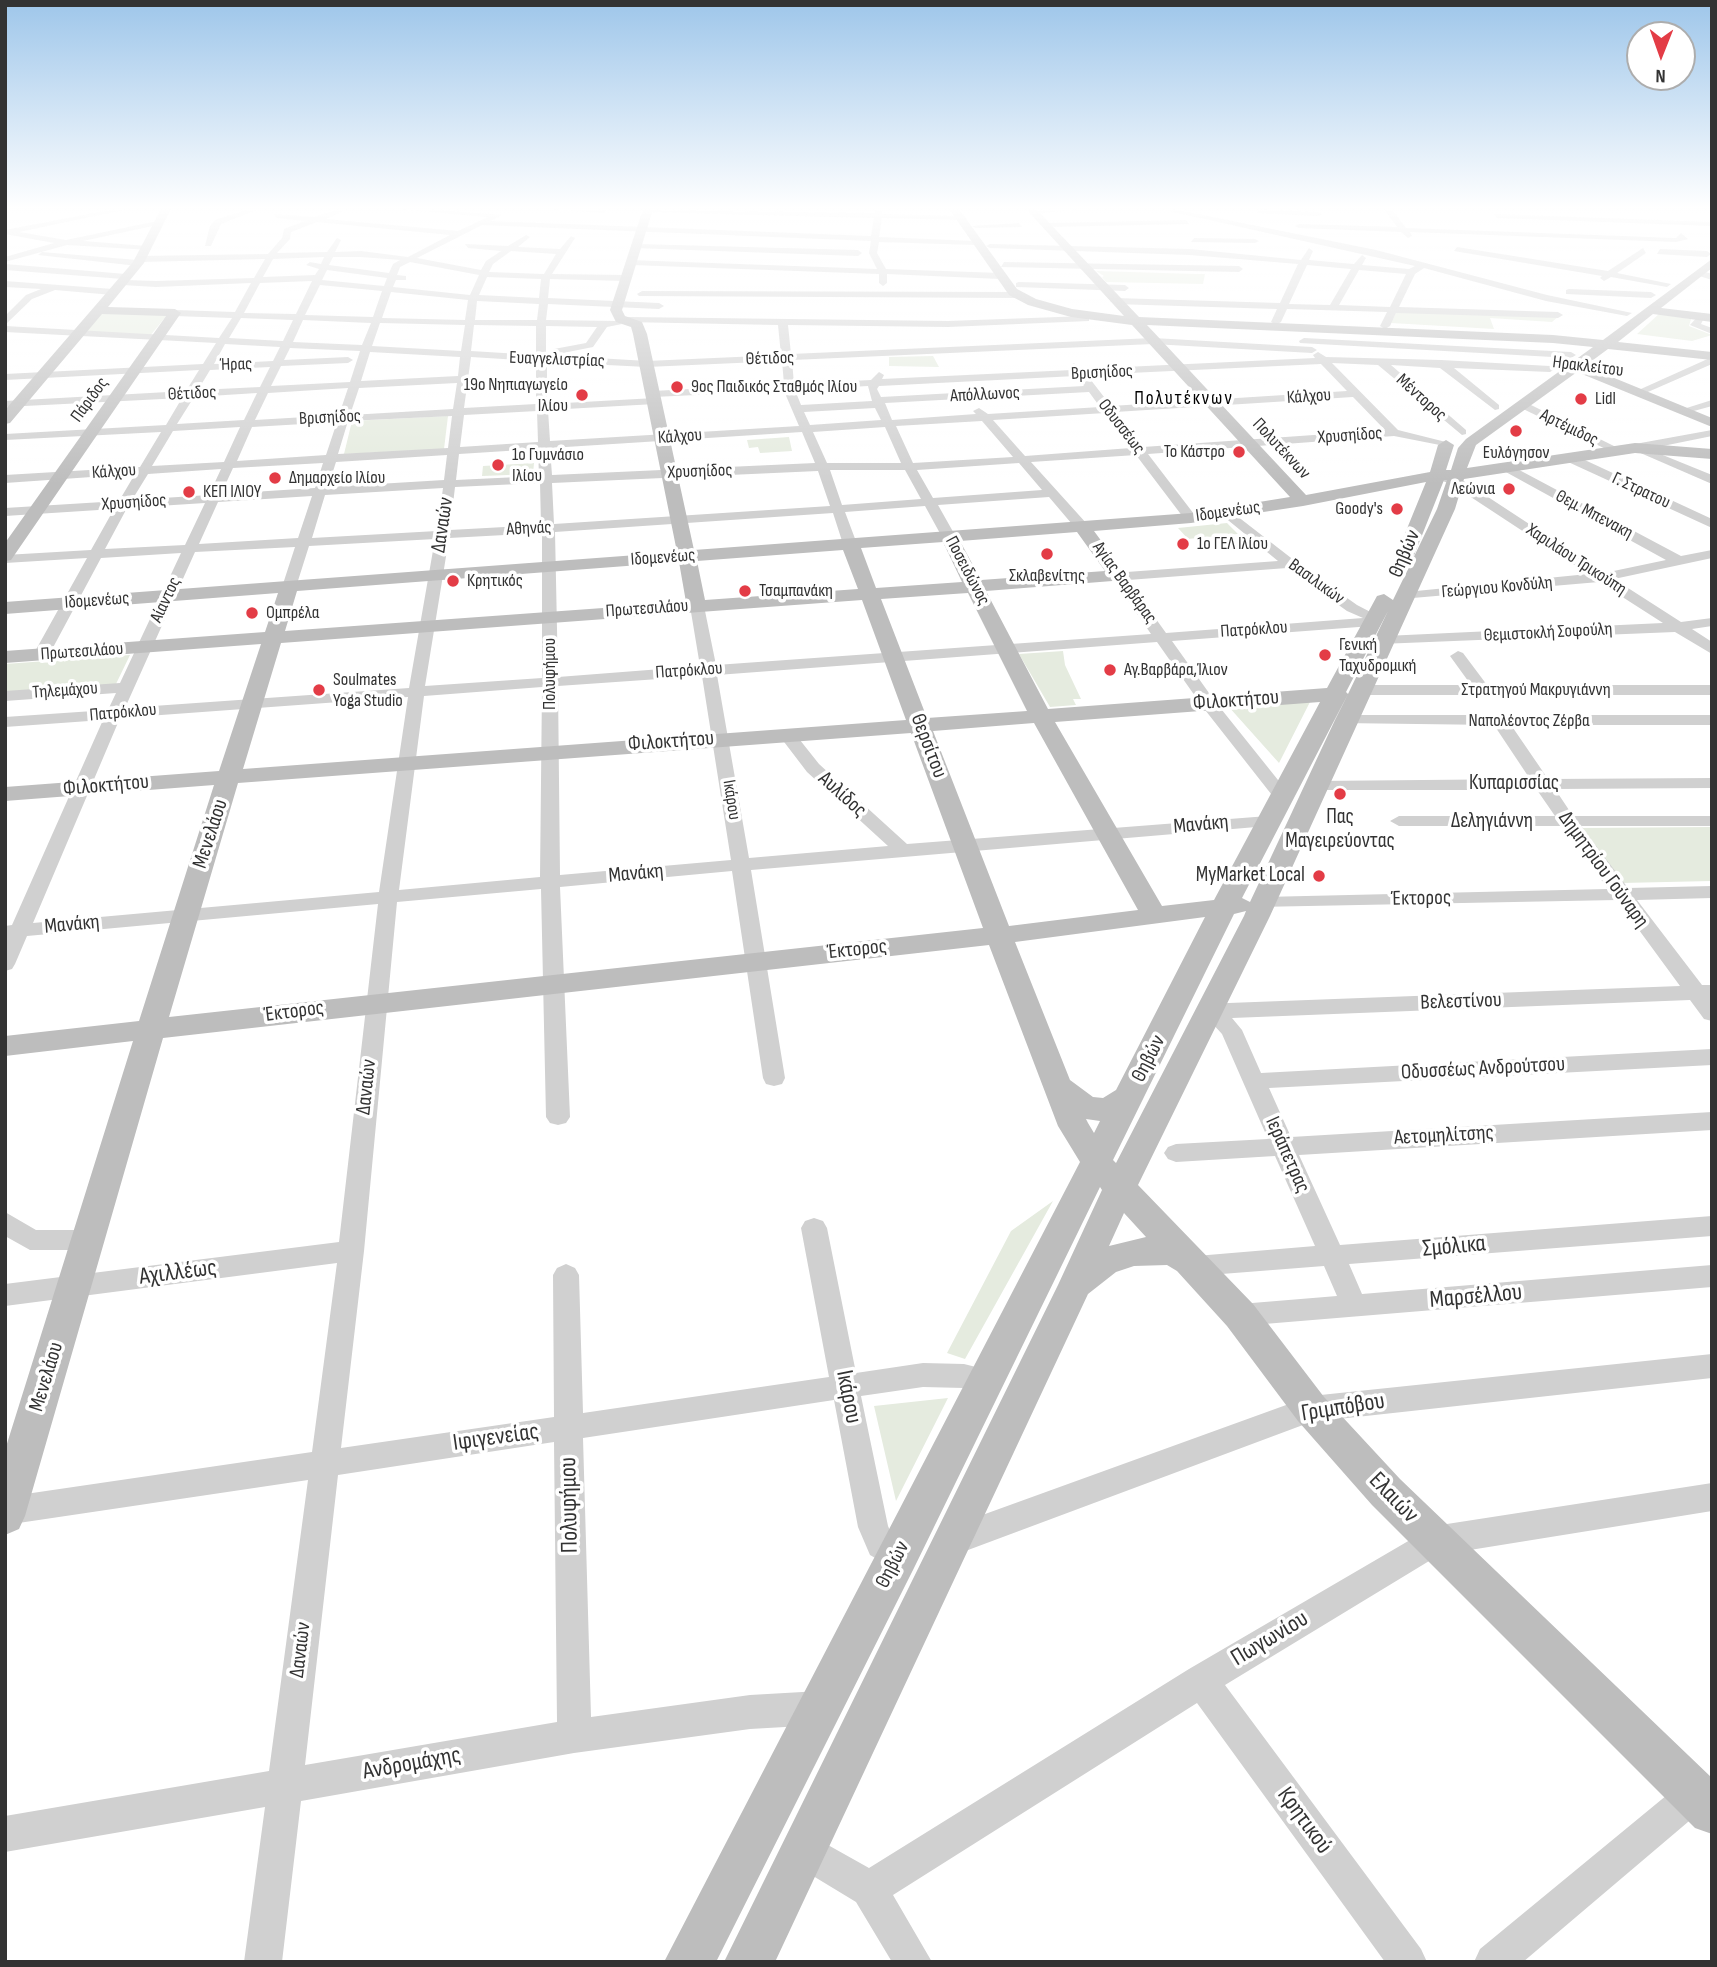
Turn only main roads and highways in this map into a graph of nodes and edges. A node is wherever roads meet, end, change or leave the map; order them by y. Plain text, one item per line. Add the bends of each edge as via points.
1 (107, 301) edge
2 (618, 301) edge
3 (1026, 301) edge
4 (1047, 301) edge
5 (1115, 301) edge
6 (1644, 301) edge
7 (1662, 301) edge
8 (99, 310) junction
9 (1650, 310) junction
10 (1705, 318) edge
11 (1133, 319) junction
12 (1591, 340) junction
13 (1610, 342) junction
14 (1712, 356) edge
15 (1573, 361) junction
16 (1563, 381) junction
17 (1637, 393) junction
18 (12, 404) edge
19 (5, 420) edge
20 (1712, 424) edge
21 (1446, 445) junction
22 (1712, 454) edge
23 (1438, 475) junction
24 (1456, 478) junction
25 (1375, 486) junction
26 (1311, 499) junction
27 (1424, 506) junction
28 (1082, 527) junction
29 (949, 537) junction
30 (850, 544) junction
31 (687, 557) junction
32 (5, 558) edge
33 (1118, 576) joint
34 (975, 586) junction
35 (289, 587) junction
36 (868, 593) junction
37 (696, 606) junction
38 (5, 608) edge
39 (273, 637) junction
40 (5, 657) edge
41 (1348, 692) junction
42 (1040, 715) junction
43 (919, 724) junction
44 (229, 776) junction
45 (5, 794) edge
46 (1263, 903) junction
47 (1224, 907) junction
48 (1150, 908) junction
49 (998, 928) junction
50 (152, 1029) junction
51 (5, 1046) edge
52 (1057, 1086) junction
53 (1130, 1096) junction
54 (1108, 1175) junction
55 (1196, 1266) junction
56 (1075, 1285) junction
57 (6, 1513) edge
58 (1705, 1798) edge
59 (689, 1962) edge
60 (749, 1962) edge

1 - 8 main road
2 - 31 main road, Ικάρου via 616,310 647,363
3 - 11 main road via 1034,312
4 - 11 main road
5 - 11 main road, Πολυτέκνων
6 - 12 main road, Θηβών
7 - 9 main road, Θηβών
8 - 18 main road
8 - 32 main road, Πάριδος via 179,308
9 - 10 main road
9 - 13 main road, Θηβών
11 - 12 main road
11 - 12 main road via 1385,326
11 - 26 main road, Πολυτέκνων via 1250,444
12 - 13 main road
12 - 15 main road, Θηβών
13 - 14 main road
13 - 15 main road, Θηβών
15 - 16 main road, Θηβών
15 - 17 main road, Ηρακλείτου
16 - 17 main road, Ηρακλείτου
16 - 21 main road, Ηρακλείτου via 1534,380
16 - 24 main road, Θηβών via 1471,442
17 - 20 main road, Ηρακλείτου
18 - 19 main road
21 - 23 main road, Θηβών
21 - 26 main road, Ιδομενέως via 1370,481
22 - 24 main road, Ιδομενέως via 1635,448
23 - 24 main road, Ιδομενέως
23 - 25 main road, Ιδομενέως
23 - 27 main road, Θηβών
24 - 41 main road, Θηβών via 1385,641
25 - 26 main road, Ιδομενέως
25 - 27 main road via 1412,496
26 - 28 main road, Ιδομενέως via 1191,518
27 - 41 main road, Θηβών
28 - 29 main road, Ιδομενέως
28 - 33 main road, Αγίας Βαρβάρας
29 - 30 main road, Ιδομενέως
29 - 34 main road, Ποσειδώνος
30 - 31 main road, Ιδομενέως
30 - 36 main road, Θερσίτου
31 - 35 main road, Ιδομενέως
31 - 37 main road, Ικάρου
33 - 34 main road, Πρωτεσιλάου
34 - 36 main road, Πρωτεσιλάου
34 - 42 main road, Ποσειδώνος
35 - 38 main road, Ιδομενέως
35 - 39 main road, Μενελάου
36 - 37 main road, Πρωτεσιλάου
36 - 43 main road, Θερσίτου
37 - 39 main road, Πρωτεσιλάου
39 - 40 main road, Πρωτεσιλάου
39 - 44 main road, Μενελάου
41 - 42 main road, Φιλοκτήτου
41 - 46 main road, Θηβών via 1346,720
41 - 47 main road, Θηβών via 1319,722
42 - 43 main road, Φιλοκτήτου
42 - 48 main road, Ποσειδώνος
43 - 44 main road, Φιλοκτήτου
43 - 49 main road, Θερσίτου
44 - 45 main road, Φιλοκτήτου
44 - 50 main road, Μενελάου
46 - 47 main road, Έκτορος
46 - 54 main road, Θηβών via 1210,1009
47 - 48 main road, Έκτορος
47 - 53 main road, Θηβών
48 - 49 main road, Έκτορος
49 - 50 main road, Έκτορος via 757,961
49 - 52 main road, Θερσίτου
50 - 51 main road, Έκτορος
50 - 57 main road, Μενελάου
52 - 53 main road via 1092,1109 1110,1109
52 - 54 main road, Θερσίτου via 1074,1126
53 - 54 main road, Θηβών
54 - 55 main road, Ελαιών
54 - 56 main road, Θηβών
54 - 59 main road, Θηβών via 986,1381
55 - 56 main road via 1175,1252 1139,1251 1104,1262
55 - 58 main road, Ελαιών via 1240,1315 1311,1409 1434,1541
56 - 60 main road, Θηβών

